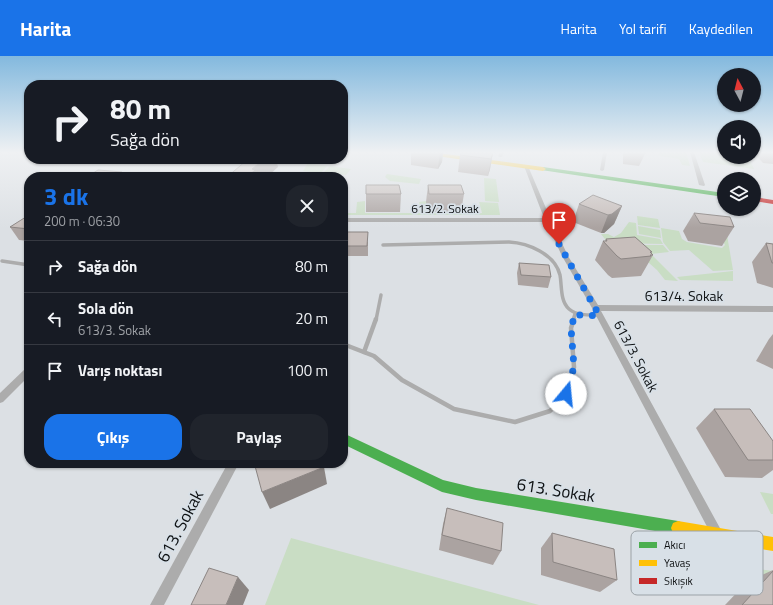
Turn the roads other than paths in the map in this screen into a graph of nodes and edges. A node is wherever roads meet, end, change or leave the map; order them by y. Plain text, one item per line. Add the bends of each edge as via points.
1 (531, 178) edge
2 (605, 178) edge
3 (653, 178) edge
4 (700, 178) edge
5 (702, 185) junction
6 (717, 187) edge
7 (761, 193) edge
8 (717, 194) edge
9 (773, 194) edge
10 (761, 200) edge
11 (773, 202) edge
12 (348, 220) edge
13 (548, 220) junction
14 (383, 245) dead end
15 (2, 261) dead end
16 (24, 264) edge
17 (380, 295) dead end
18 (773, 309) edge
19 (598, 312) junction
20 (575, 314) junction
21 (348, 346) edge
22 (364, 352) junction
23 (24, 375) edge
24 (0, 399) edge
25 (348, 440) edge
26 (231, 468) edge
27 (698, 531) edge
28 (714, 531) edge
29 (763, 542) edge
30 (773, 544) edge
31 (157, 605) edge

1 - 13 street, 613/3. Sokak
2 - 8 main road
3 - 5 main road
4 - 5 street
5 - 6 main road
7 - 9 main road
10 - 11 main road
12 - 13 street, 613/2. Sokak
13 - 19 street, 613/3. Sokak via 565,256
14 - 20 lane via 497,242 523,244 552,259 559,269 563,301 567,309
15 - 16 lane
17 - 22 lane via 374,327
18 - 19 street, 613/4. Sokak
19 - 20 lane via 586,316
19 - 28 street, 613/3. Sokak
20 - 22 lane via 571,328 574,367 566,394 550,411 515,422 454,409 402,380 374,356
21 - 22 lane
23 - 24 street
25 - 27 main road, 613. Sokak via 442,486
26 - 31 street, 613. Sokak
29 - 30 main road, 613. Sokak

